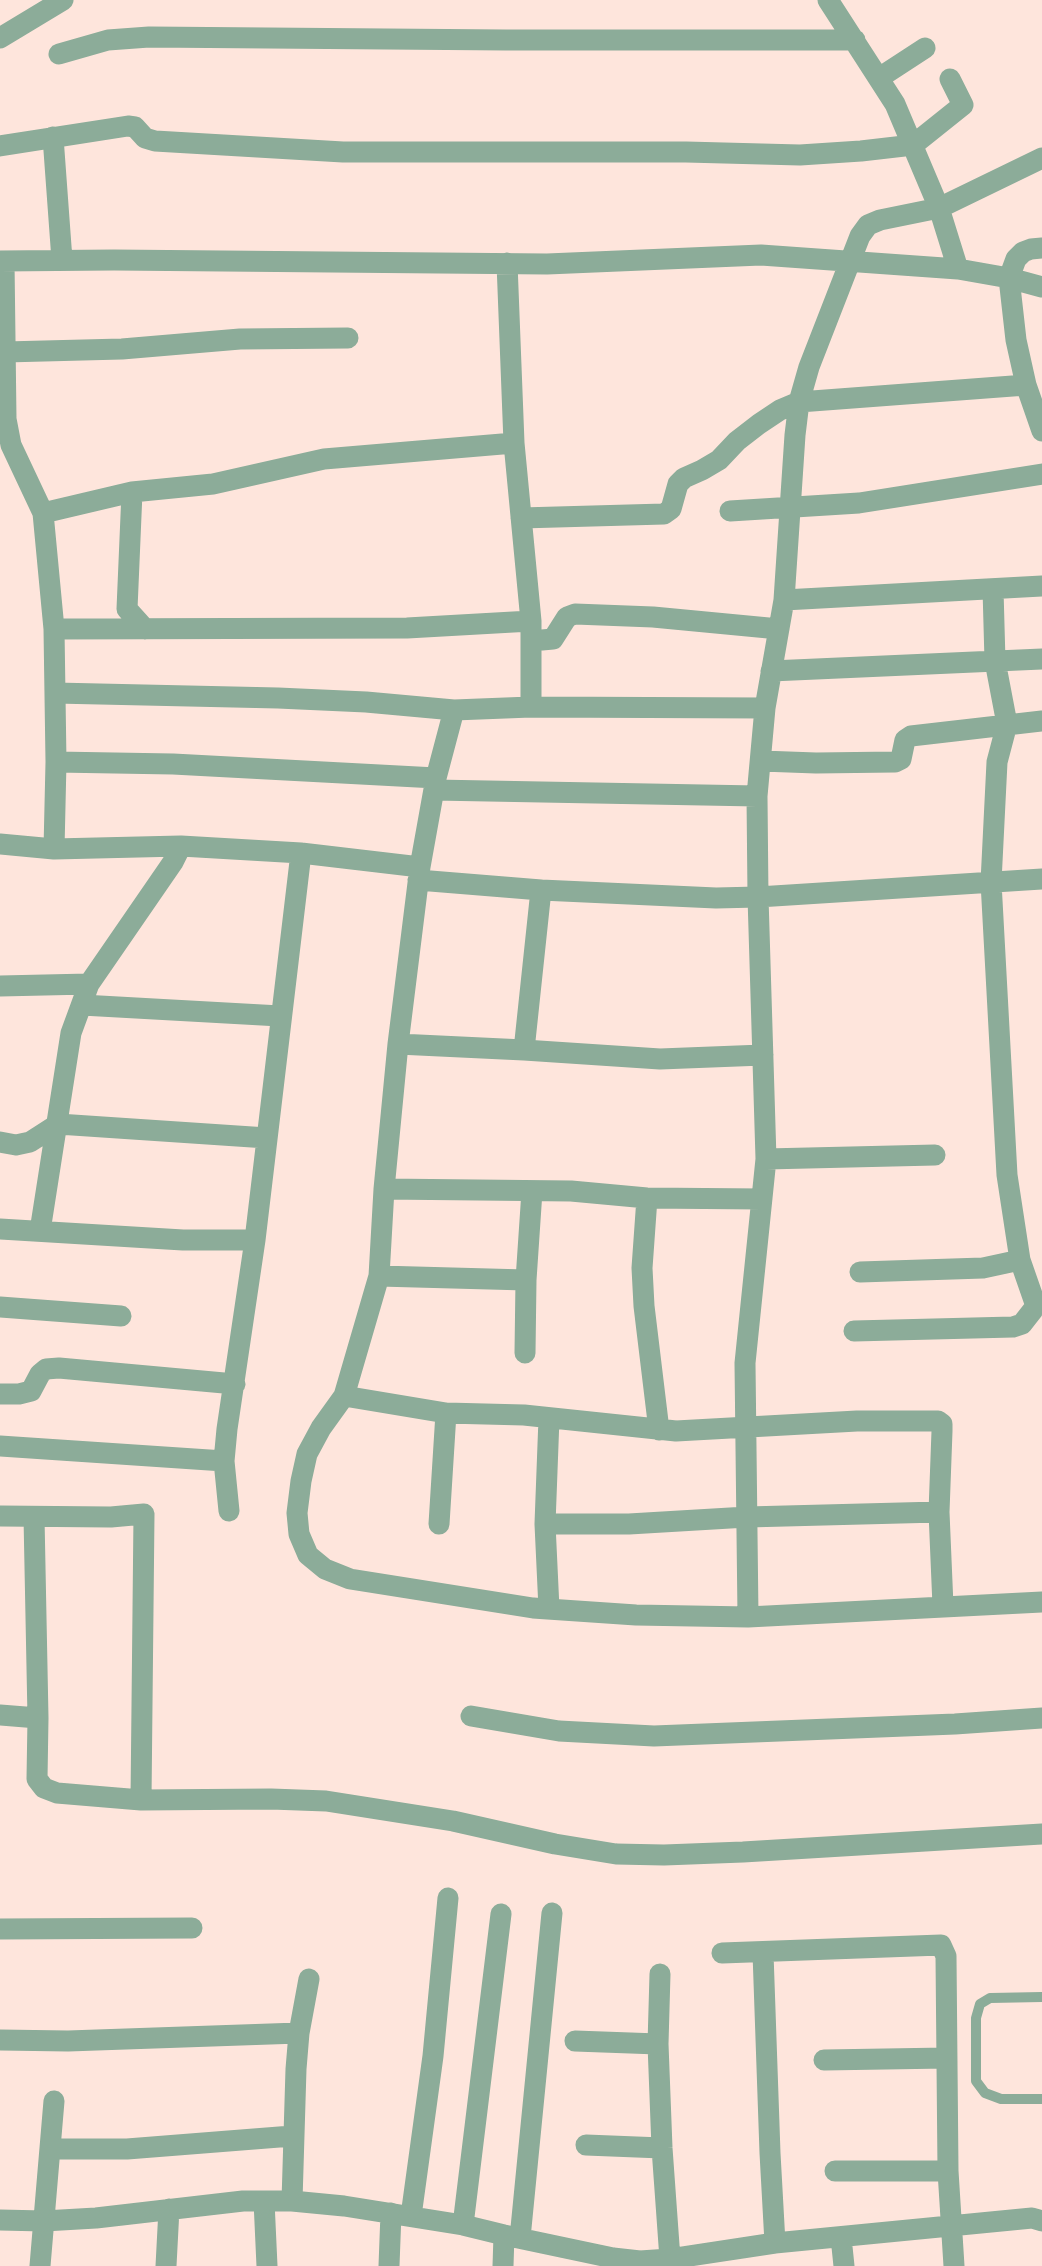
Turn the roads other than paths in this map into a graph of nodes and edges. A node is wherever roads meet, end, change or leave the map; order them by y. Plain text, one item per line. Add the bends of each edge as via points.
1 (63, 0) edge
2 (828, 0) edge
3 (0, 38) edge
4 (855, 40) junction
5 (925, 48) dead end
6 (59, 54) dead end
7 (879, 78) junction
8 (950, 79) dead end
9 (53, 137) junction
10 (913, 145) junction
11 (0, 146) edge
12 (1042, 158) edge
13 (939, 208) junction
14 (1042, 248) edge
15 (62, 260) junction
16 (2, 261) edge
17 (850, 261) junction
18 (507, 263) junction
19 (958, 269) junction
20 (1009, 278) junction
21 (1042, 287) edge
22 (348, 338) dead end
23 (3, 341) edge
24 (1026, 385) junction
25 (799, 402) junction
26 (1042, 430) edge
27 (514, 443) junction
28 (5, 447) edge
29 (1042, 474) edge
30 (132, 492) junction
31 (789, 508) junction
32 (730, 511) dead end
33 (43, 513) junction
34 (521, 518) junction
35 (1042, 586) edge
36 (993, 589) junction
37 (784, 600) junction
38 (54, 629) junction
39 (145, 629) junction
40 (779, 629) junction
41 (531, 631) junction
42 (1042, 659) edge
43 (995, 661) junction
44 (771, 671) junction
45 (55, 693) junction
46 (531, 706) junction
47 (765, 708) junction
48 (454, 710) junction
49 (1042, 722) edge
50 (1007, 724) junction
51 (761, 761) junction
52 (56, 762) junction
53 (435, 784) junction
54 (757, 796) junction
55 (0, 844) edge
56 (181, 846) junction
57 (54, 849) junction
58 (301, 853) junction
59 (419, 874) junction
60 (1042, 878) edge
61 (991, 882) junction
62 (541, 890) junction
63 (758, 897) junction
64 (89, 984) junction
65 (0, 986) edge
66 (82, 1005) junction
67 (280, 1016) junction
68 (398, 1044) junction
69 (524, 1050) junction
70 (763, 1055) junction
71 (58, 1124) junction
72 (267, 1138) junction
73 (0, 1142) edge
74 (935, 1155) dead end
75 (766, 1159) junction
76 (384, 1189) junction
77 (532, 1191) junction
78 (647, 1198) junction
79 (762, 1199) junction
80 (0, 1229) edge
81 (40, 1231) junction
82 (255, 1240) junction
83 (1020, 1261) junction
84 (860, 1272) dead end
85 (379, 1276) junction
86 (526, 1280) junction
87 (1039, 1305) edge
88 (0, 1307) edge
89 (121, 1316) dead end
90 (854, 1331) dead end
91 (525, 1353) dead end
92 (235, 1384) junction
93 (0, 1394) edge
94 (344, 1396) junction
95 (446, 1413) junction
96 (549, 1418) junction
97 (747, 1427) junction
98 (659, 1430) junction
99 (0, 1446) edge
100 (224, 1461) junction
101 (229, 1511) dead end
102 (939, 1512) junction
103 (0, 1516) edge
104 (34, 1517) junction
105 (747, 1517) junction
106 (439, 1524) dead end
107 (545, 1524) junction
108 (1042, 1602) edge
109 (943, 1606) junction
110 (549, 1609) junction
111 (748, 1618) junction
112 (0, 1715) edge
113 (471, 1716) dead end
114 (38, 1717) junction
115 (1042, 1718) edge
116 (141, 1800) junction
117 (1042, 1834) edge
118 (448, 1898) dead end
119 (552, 1913) dead end
120 (501, 1914) dead end
121 (192, 1928) dead end
122 (0, 1929) edge
123 (722, 1953) dead end
124 (764, 1953) junction
125 (660, 1974) dead end
126 (309, 1979) dead end
127 (1042, 1997) edge
128 (299, 2033) junction
129 (0, 2040) edge
130 (575, 2041) dead end
131 (659, 2044) junction
132 (946, 2058) junction
133 (824, 2060) dead end
134 (1042, 2099) edge
135 (54, 2101) dead end
136 (292, 2136) junction
137 (586, 2146) dead end
138 (662, 2148) junction
139 (50, 2149) junction
140 (835, 2171) dead end
141 (948, 2171) junction
142 (264, 2201) junction
143 (292, 2201) junction
144 (169, 2209) junction
145 (401, 2215) junction
146 (0, 2220) edge
147 (44, 2221) junction
148 (1042, 2221) edge
149 (463, 2225) junction
150 (952, 2226) junction
151 (512, 2237) junction
152 (841, 2237) junction
153 (775, 2243) junction
154 (670, 2259) junction
155 (614, 2262) edge
156 (40, 2266) edge
157 (166, 2266) edge
158 (267, 2266) edge
159 (389, 2266) edge
160 (503, 2266) edge
161 (844, 2266) edge
162 (954, 2266) edge

1 - 3 street
2 - 4 street
4 - 6 street via 149,37 108,40
4 - 7 street
5 - 7 street
7 - 10 street
8 - 10 street via 963,105
9 - 10 street via 128,125 155,141 343,152 800,155
9 - 11 street
9 - 15 street
10 - 13 street
12 - 13 street
13 - 17 street via 868,225
13 - 19 street
14 - 20 street via 1023,252
15 - 16 street
15 - 18 street
16 - 23 street
17 - 18 street via 761,255
17 - 19 street
17 - 25 street
18 - 27 street
19 - 20 street
20 - 21 street
20 - 24 street
22 - 23 street via 240,339 122,349
23 - 28 street
24 - 25 street
24 - 26 street
25 - 31 street
25 - 34 street via 759,424 719,460 684,478 671,509 664,514
27 - 30 street via 324,459 213,484
27 - 34 street
28 - 33 street
29 - 31 street via 859,503
30 - 33 street
30 - 39 street via 127,608
31 - 32 street
31 - 37 street
33 - 38 street
34 - 41 street
35 - 36 street
36 - 37 street
36 - 43 street
37 - 40 street
38 - 39 street
38 - 45 street
39 - 41 street
40 - 41 street via 575,614 566,617 553,639
40 - 44 street
41 - 46 street
42 - 43 street
43 - 44 street
43 - 50 street
44 - 47 street
45 - 48 street via 303,699
45 - 52 street
46 - 47 street
46 - 48 street
47 - 51 street
48 - 53 street
49 - 50 street
50 - 51 street via 911,736 905,740 901,759 895,762
50 - 61 street via 997,762
51 - 54 street
52 - 53 street via 186,765
52 - 57 street
53 - 54 street
53 - 59 street
54 - 63 street
55 - 57 street
56 - 57 street
56 - 58 street
56 - 64 street
58 - 59 street
58 - 67 street
59 - 62 street
59 - 68 street
60 - 61 street
61 - 63 street
61 - 83 street via 1007,1175
62 - 63 street
62 - 69 street
63 - 70 street
64 - 65 street
64 - 66 street
66 - 67 street
66 - 71 street via 71,1033
67 - 72 street
68 - 69 street
68 - 76 street
69 - 70 street via 660,1059
70 - 75 street
71 - 72 street
71 - 73 street via 30,1142
71 - 81 street
72 - 82 street
74 - 75 street
75 - 79 street
76 - 77 street
76 - 85 street
77 - 78 street
77 - 86 street
78 - 79 street
78 - 98 street via 642,1268
79 - 97 street via 745,1363
80 - 81 street
81 - 82 street
82 - 92 street
83 - 84 street via 983,1268
83 - 87 street
85 - 86 street
85 - 94 street
86 - 91 street
87 - 90 street via 1022,1324 1013,1327
88 - 89 street
92 - 93 street via 58,1368 40,1374 31,1391
92 - 100 street
94 - 95 street
94 - 110 street via 307,1454 297,1513 299,1534 309,1555 325,1569 350,1579
95 - 96 street
95 - 106 street
96 - 98 street
96 - 107 street
97 - 98 street
97 - 102 street via 857,1420 938,1421 942,1424
97 - 105 street
99 - 100 street
100 - 101 street
102 - 105 street
102 - 109 street
103 - 104 street
104 - 114 street
104 - 116 street via 144,1514
105 - 107 street
105 - 111 street
107 - 110 street
108 - 109 street
109 - 111 street
110 - 111 street
112 - 114 street
113 - 115 street via 559,1731 654,1736
114 - 116 street via 37,1779 44,1788
116 - 117 street via 326,1801 616,1854 743,1852
118 - 145 street via 433,2056
119 - 151 street
120 - 149 street
121 - 122 street
123 - 124 street
124 - 132 street via 941,1945 946,1956
124 - 153 street
125 - 131 street
126 - 128 street
127 - 134 lane via 990,1998 980,2004 976,2081 985,2093 1001,2099
128 - 129 street
128 - 136 street
130 - 131 street
131 - 138 street
132 - 133 street
132 - 141 street
135 - 139 street
136 - 139 street via 139,2148
136 - 143 street
137 - 138 street
138 - 154 street
139 - 147 street
140 - 141 street
141 - 150 street
142 - 143 street
142 - 144 street
142 - 158 street
143 - 145 street
144 - 147 street
144 - 157 street
145 - 149 street
145 - 159 street
146 - 147 street
147 - 156 street
148 - 150 street via 1032,2218
149 - 151 street
150 - 152 street
150 - 162 street
151 - 155 street
151 - 160 street
152 - 153 street
152 - 161 street
153 - 154 street
154 - 155 street

